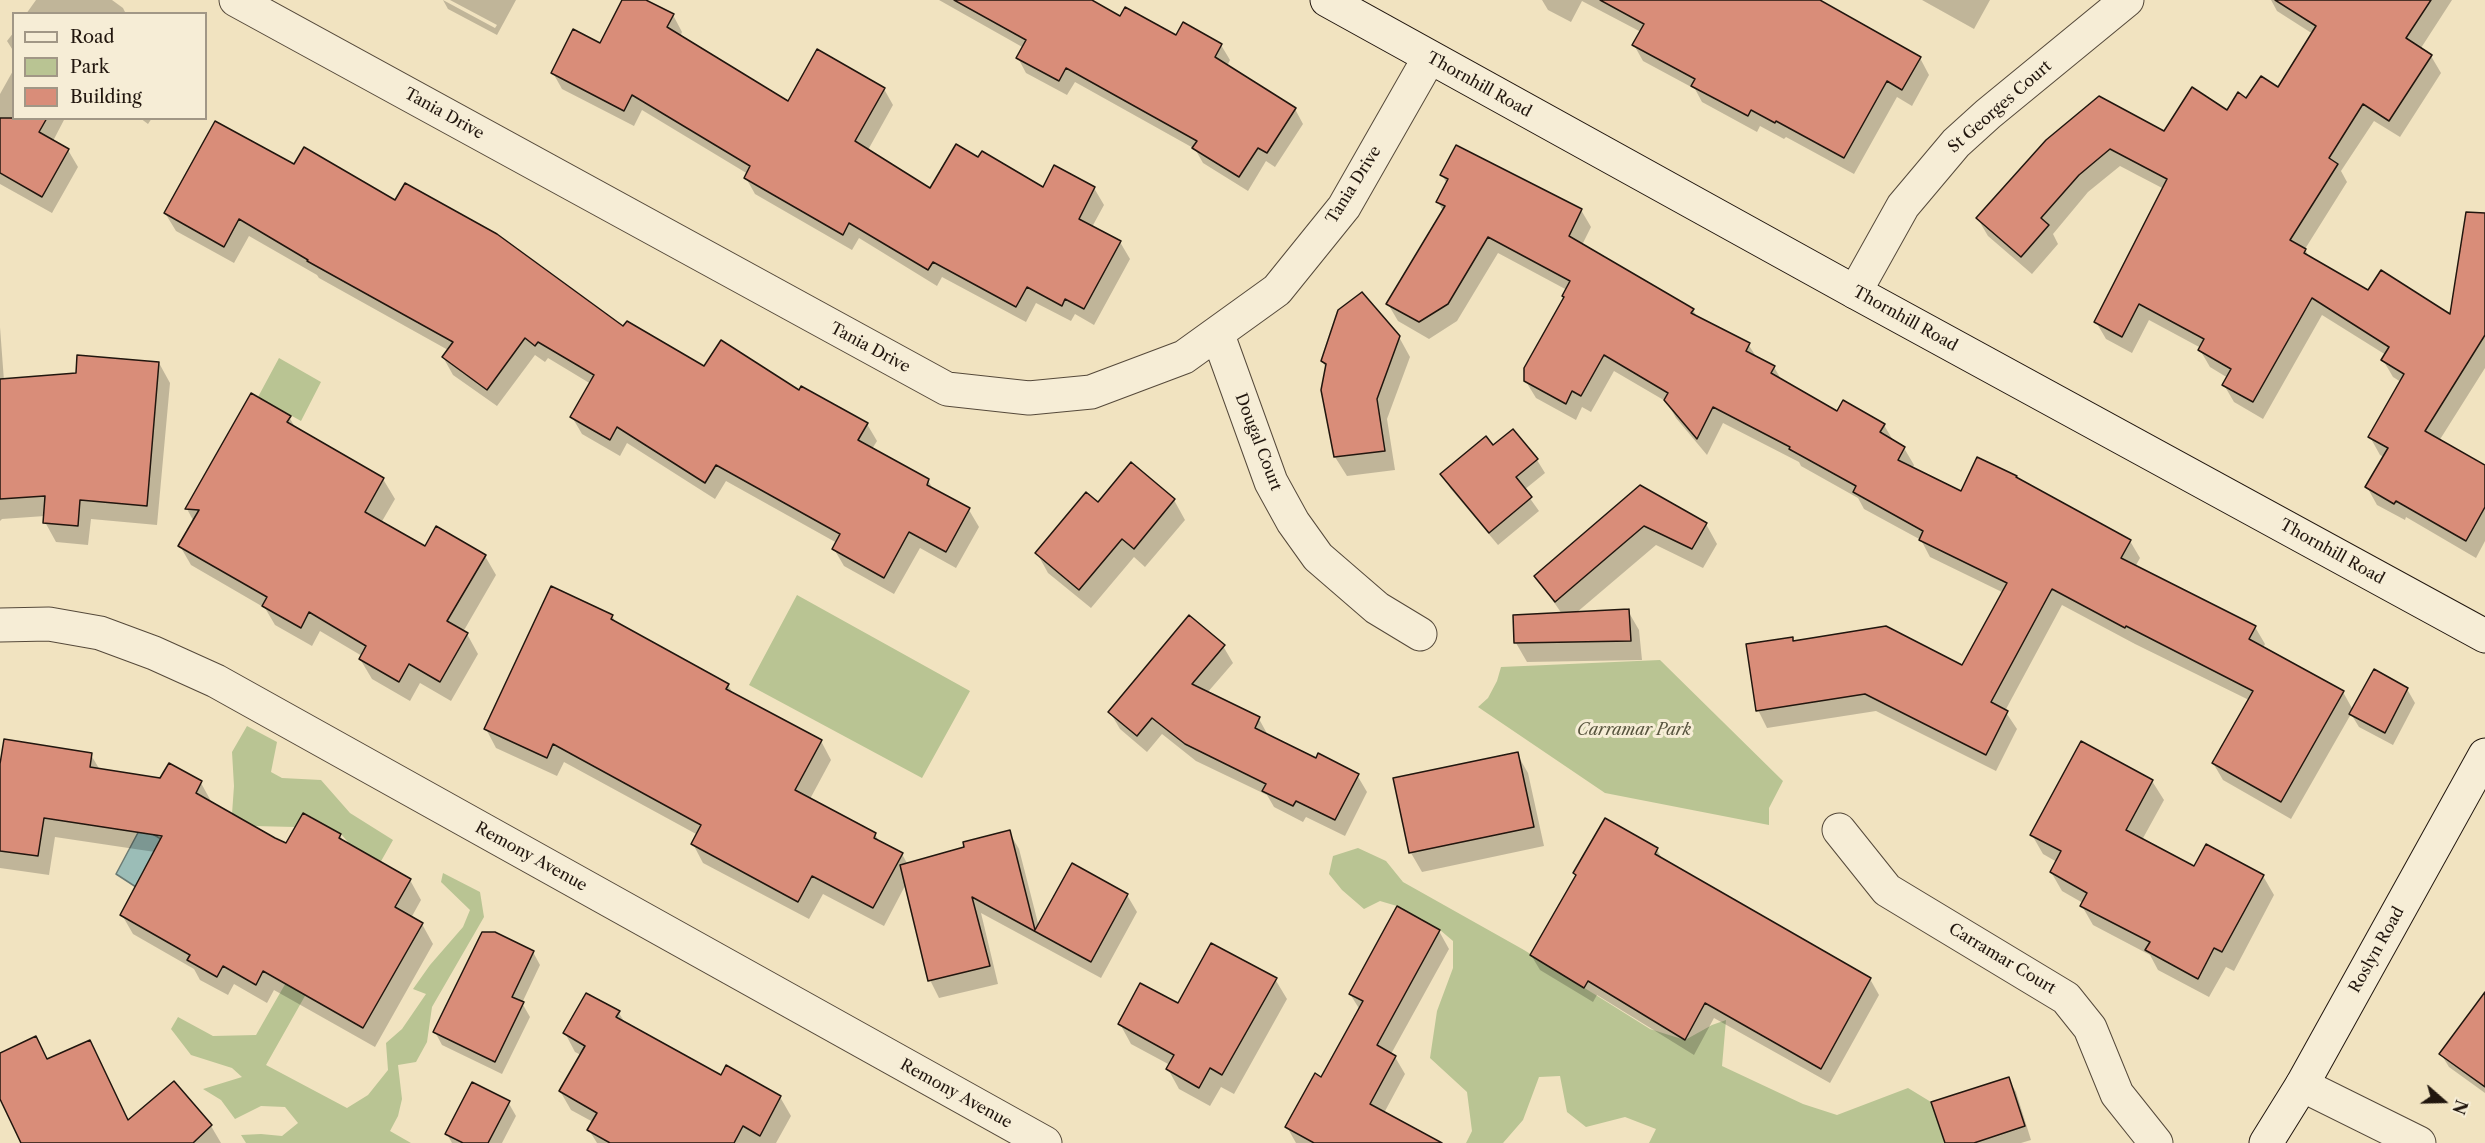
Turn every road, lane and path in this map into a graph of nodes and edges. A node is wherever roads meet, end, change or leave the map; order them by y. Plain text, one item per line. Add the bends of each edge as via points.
1 (236, 0) edge
2 (1327, 0) edge
3 (2127, 0) edge
4 (1429, 58) junction
5 (1855, 292) junction
6 (1218, 335) junction
7 (0, 625) edge
8 (1420, 634) dead end
9 (2485, 636) edge
10 (2485, 755) edge
11 (1839, 830) dead end
12 (2302, 1085) junction
13 (1045, 1143) edge
14 (2156, 1143) edge
15 (2266, 1143) edge
16 (2419, 1143) edge

1 - 6 street, Tania Drive via 947,389 1029,398 1091,392 1184,357
2 - 4 street, Thornhill Road
3 - 5 street, St Georges Court via 1956,144 1903,206
4 - 5 street, Thornhill Road
4 - 6 street, Tania Drive via 1344,207 1277,290
5 - 9 street, Thornhill Road
6 - 8 street, Dougal Court via 1271,482 1293,522 1318,557 1377,608
7 - 13 street, Remony Avenue via 49,624 100,633 216,681
10 - 12 street, Roslyn Road
11 - 14 street, Carramar Court via 1887,890 2066,998 2090,1028 2117,1094
12 - 15 street, Roslyn Road
12 - 16 street

